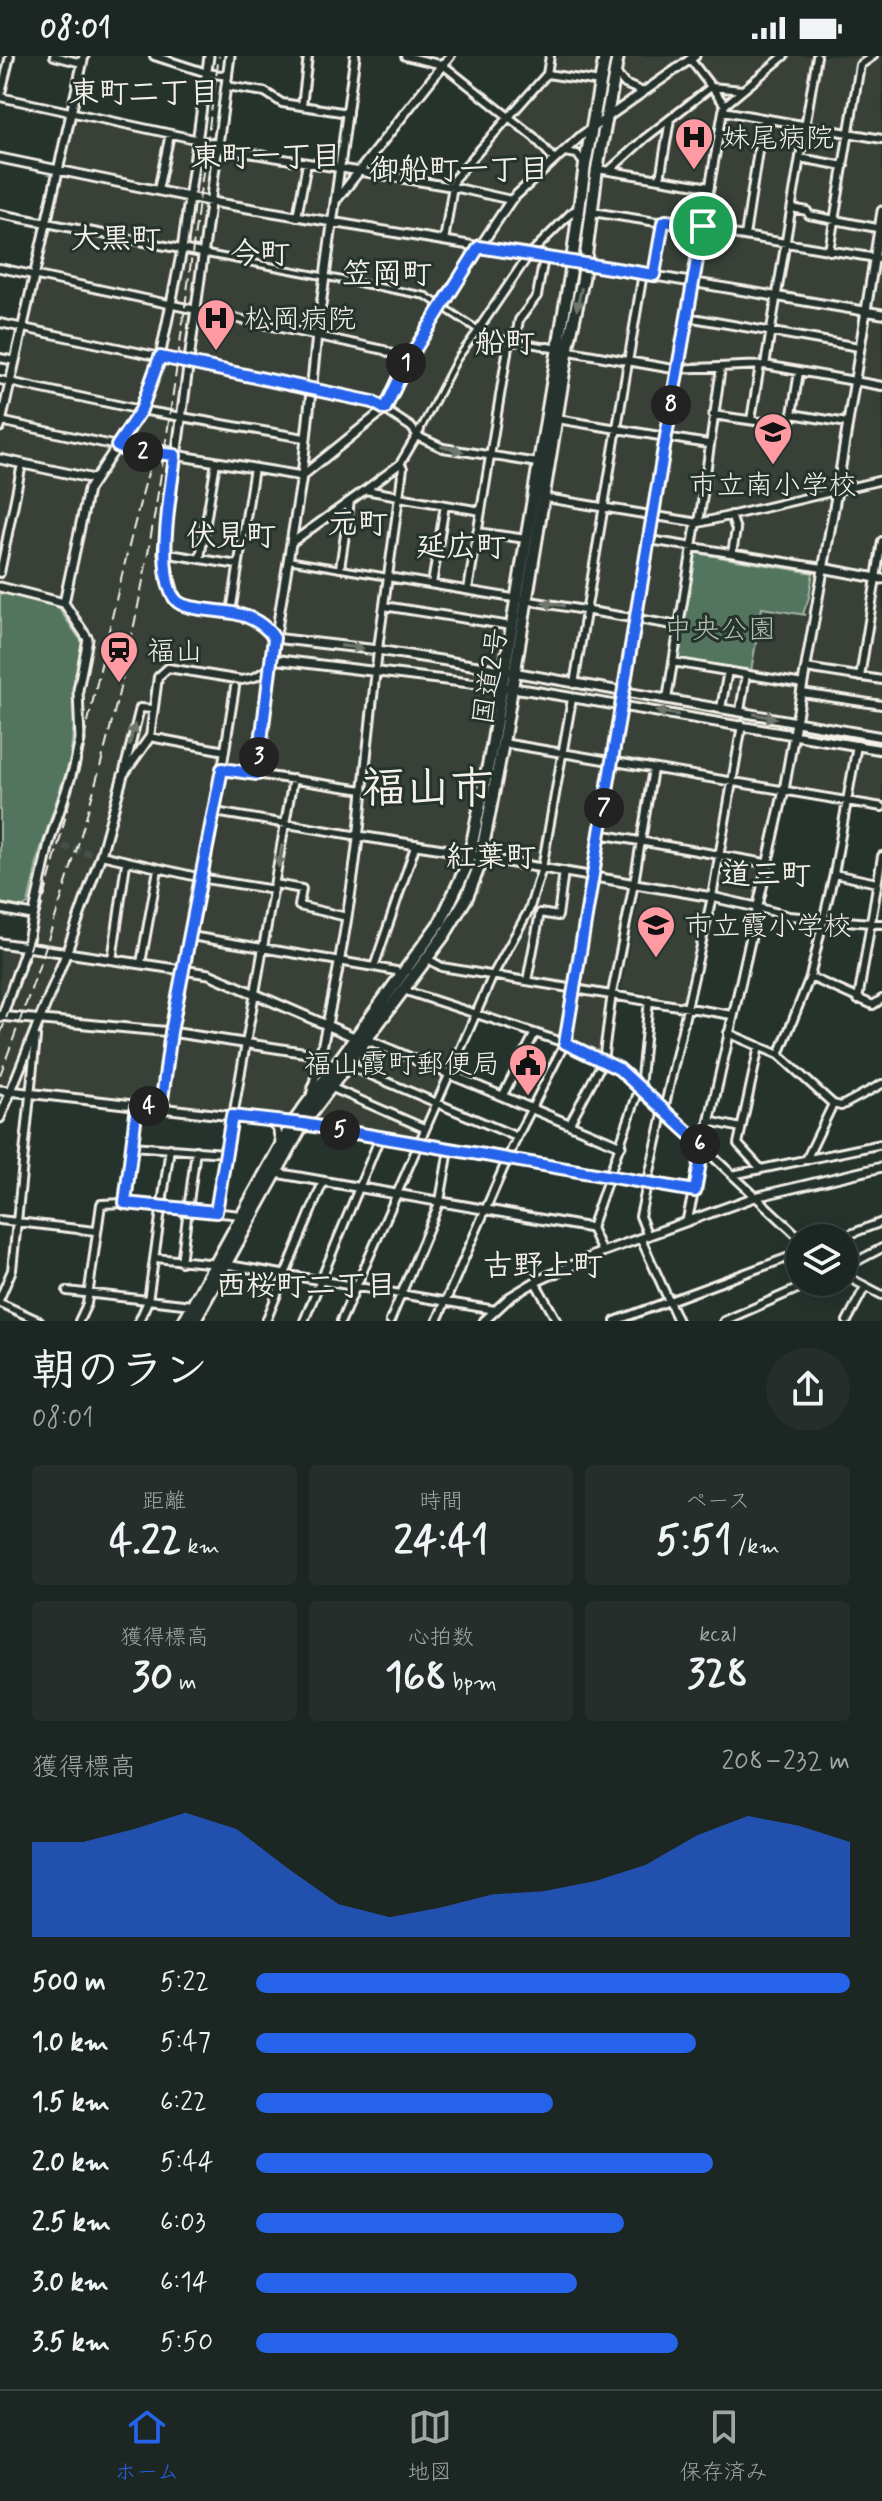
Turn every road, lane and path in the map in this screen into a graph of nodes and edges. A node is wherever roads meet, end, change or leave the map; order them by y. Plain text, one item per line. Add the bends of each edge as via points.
1 (10, 56) edge
2 (54, 56) edge
3 (154, 56) edge
4 (209, 56) edge
5 (230, 56) edge
6 (308, 56) edge
7 (355, 56) edge
8 (405, 56) edge
9 (450, 56) edge
10 (550, 56) edge
11 (605, 56) edge
12 (618, 56) edge
13 (784, 56) edge
14 (817, 56) edge
15 (873, 56) edge
16 (693, 58) edge
17 (83, 59) edge
18 (443, 65) junction
19 (615, 72) junction
20 (207, 73) junction
21 (547, 74) junction
22 (228, 76) junction
23 (600, 82) junction
24 (226, 86) junction
25 (711, 87) junction
26 (743, 90) junction
27 (643, 92) junction
28 (0, 97) edge
29 (302, 106) junction
30 (724, 108) junction
31 (70, 112) junction
32 (348, 113) junction
33 (510, 116) junction
34 (670, 118) junction
35 (763, 118) junction
36 (605, 119) junction
37 (805, 125) junction
38 (591, 130) junction
39 (848, 133) junction
40 (170, 134) junction
41 (882, 139) edge
42 (197, 140) junction
43 (218, 146) junction
44 (564, 152) junction
45 (0, 158) edge
46 (800, 158) junction
47 (555, 160) junction
48 (307, 163) junction
49 (585, 165) junction
50 (844, 166) junction
51 (341, 169) junction
52 (597, 169) junction
53 (57, 170) junction
54 (610, 170) junction
55 (359, 172) junction
56 (660, 179) junction
57 (453, 187) junction
58 (710, 187) junction
59 (158, 190) junction
60 (190, 196) junction
61 (210, 200) junction
62 (337, 200) junction
63 (511, 200) junction
64 (792, 208) junction
65 (585, 210) junction
66 (882, 211) edge
67 (0, 214) edge
68 (297, 217) junction
69 (834, 220) junction
70 (331, 221) junction
71 (45, 223) junction
72 (663, 223) junction
73 (703, 228) junction
74 (881, 229) edge
75 (745, 236) junction
76 (444, 241) junction
77 (786, 243) junction
78 (479, 247) junction
79 (182, 250) junction
80 (829, 251) junction
81 (205, 253) junction
82 (528, 256) junction
83 (544, 258) junction
84 (878, 259) edge
85 (572, 263) junction
86 (584, 265) junction
87 (0, 268) edge
88 (643, 273) junction
89 (34, 275) junction
90 (654, 275) junction
91 (324, 277) junction
92 (693, 282) junction
93 (777, 295) junction
94 (172, 304) junction
95 (441, 305) junction
96 (195, 308) junction
97 (865, 312) junction
98 (882, 314) edge
99 (687, 317) junction
100 (0, 323) edge
101 (23, 328) junction
102 (478, 330) junction
103 (770, 332) junction
104 (317, 335) junction
105 (512, 342) junction
106 (859, 347) junction
107 (558, 350) junction
108 (160, 357) junction
109 (0, 358) edge
110 (15, 361) junction
111 (628, 361) junction
112 (407, 362) junction
113 (188, 363) junction
114 (763, 365) junction
115 (721, 367) junction
116 (678, 369) junction
117 (799, 372) junction
118 (0, 380) edge
119 (854, 381) junction
120 (10, 382) junction
121 (882, 386) edge
122 (310, 389) junction
123 (385, 409) junction
124 (141, 410) junction
125 (792, 414) junction
126 (713, 415) junction
127 (181, 417) junction
128 (557, 419) junction
129 (751, 420) junction
130 (0, 423) edge
131 (847, 423) junction
132 (616, 428) junction
133 (418, 432) junction
134 (666, 436) junction
135 (304, 438) junction
136 (708, 444) junction
137 (117, 446) junction
138 (175, 455) junction
139 (490, 456) junction
140 (0, 459) edge
141 (216, 462) junction
142 (538, 463) junction
143 (22, 464) junction
144 (400, 464) junction
145 (254, 468) junction
146 (302, 476) junction
147 (94, 479) junction
148 (882, 480) edge
149 (365, 490) junction
150 (837, 491) junction
151 (399, 497) junction
152 (538, 497) junction
153 (350, 501) junction
154 (445, 505) junction
155 (603, 508) junction
156 (481, 511) junction
157 (731, 515) junction
158 (653, 517) junction
159 (698, 523) junction
160 (477, 532) junction
161 (526, 539) junction
162 (650, 540) junction
163 (882, 541) edge
164 (291, 543) junction
165 (692, 547) junction
166 (163, 553) junction
167 (732, 553) junction
168 (200, 558) junction
169 (288, 560) junction
170 (238, 565) junction
171 (340, 568) junction
172 (822, 568) junction
173 (0, 573) edge
174 (388, 577) junction
175 (879, 578) edge
176 (432, 584) junction
177 (0, 587) edge
178 (468, 590) junction
179 (521, 599) junction
180 (176, 601) joint
181 (64, 603) junction
182 (384, 606) junction
183 (587, 609) junction
184 (231, 612) junction
185 (636, 618) junction
186 (511, 626) junction
187 (679, 626) junction
188 (274, 638) junction
189 (378, 650) junction
190 (272, 659) junction
191 (673, 662) junction
192 (270, 668) junction
193 (806, 668) junction
194 (377, 671) junction
195 (728, 671) junction
196 (509, 672) junction
197 (746, 674) junction
198 (860, 677) junction
199 (882, 680) edge
200 (574, 684) junction
201 (235, 687) dead end
202 (506, 688) junction
203 (802, 689) junction
204 (624, 692) junction
205 (572, 699) junction
206 (667, 699) junction
207 (882, 705) edge
208 (622, 707) junction
209 (721, 708) junction
210 (153, 709) junction
211 (740, 711) junction
212 (796, 721) junction
213 (742, 725) junction
214 (794, 734) junction
215 (150, 737) junction
216 (882, 737) edge
217 (503, 743) junction
218 (857, 745) junction
219 (882, 750) edge
220 (225, 751) junction
221 (563, 753) junction
222 (612, 762) junction
223 (222, 769) junction
224 (653, 769) junction
225 (257, 774) junction
226 (123, 775) junction
227 (293, 779) junction
228 (732, 783) junction
229 (363, 790) junction
230 (784, 790) junction
231 (846, 801) junction
232 (882, 807) edge
233 (215, 812) junction
234 (286, 824) junction
235 (599, 834) junction
236 (359, 836) junction
237 (641, 841) junction
238 (416, 844) junction
239 (97, 854) junction
240 (477, 855) junction
241 (720, 855) junction
242 (882, 856) edge
243 (126, 863) junction
244 (765, 863) junction
245 (542, 868) junction
246 (158, 869) junction
247 (564, 871) junction
248 (834, 874) junction
249 (592, 876) junction
250 (202, 877) junction
251 (634, 883) junction
252 (877, 883) junction
253 (275, 887) junction
254 (712, 897) junction
255 (756, 907) junction
256 (0, 909) edge
257 (32, 915) junction
258 (347, 917) junction
259 (823, 917) junction
260 (870, 922) junction
261 (882, 924) edge
262 (191, 936) junction
263 (0, 943) edge
264 (27, 945) junction
265 (264, 947) junction
266 (66, 954) junction
267 (426, 958) junction
268 (112, 960) junction
269 (339, 961) junction
270 (141, 963) junction
271 (374, 967) junction
272 (184, 969) junction
273 (401, 975) junction
274 (493, 975) junction
275 (810, 977) junction
276 (527, 981) junction
277 (573, 988) junction
278 (403, 990) junction
279 (254, 992) junction
280 (612, 993) junction
281 (882, 999) edge
282 (649, 1000) junction
283 (858, 1000) junction
284 (686, 1007) junction
285 (477, 1013) junction
286 (732, 1015) junction
287 (1, 1017) edge
288 (39, 1020) junction
289 (328, 1024) junction
290 (171, 1032) junction
291 (535, 1033) junction
292 (728, 1033) junction
293 (33, 1035) junction
294 (360, 1038) junction
295 (565, 1043) junction
296 (244, 1044) junction
297 (759, 1046) junction
298 (321, 1055) junction
299 (779, 1055) junction
300 (603, 1061) junction
301 (347, 1065) junction
302 (450, 1074) junction
303 (882, 1084) edge
304 (330, 1087) junction
305 (640, 1087) junction
306 (0, 1090) edge
307 (11, 1091) junction
308 (30, 1095) junction
309 (503, 1095) junction
310 (311, 1098) junction
311 (437, 1104) junction
312 (833, 1104) junction
313 (137, 1105) junction
314 (161, 1107) junction
315 (532, 1107) junction
316 (663, 1108) junction
317 (232, 1116) junction
318 (0, 1118) edge
319 (270, 1120) junction
320 (709, 1121) junction
321 (298, 1123) junction
322 (570, 1123) junction
323 (424, 1128) junction
324 (741, 1128) junction
325 (380, 1137) junction
326 (517, 1137) junction
327 (418, 1144) junction
328 (882, 1144) edge
329 (132, 1146) junction
330 (621, 1146) junction
331 (703, 1146) junction
332 (280, 1147) junction
333 (170, 1148) junction
334 (196, 1150) junction
335 (449, 1150) junction
336 (225, 1153) junction
337 (507, 1159) junction
338 (806, 1160) junction
339 (882, 1167) edge
340 (761, 1169) junction
341 (276, 1173) junction
342 (610, 1175) junction
343 (732, 1175) junction
344 (323, 1182) junction
345 (647, 1182) junction
346 (360, 1188) junction
347 (695, 1191) junction
348 (396, 1194) junction
349 (755, 1197) junction
350 (440, 1201) junction
351 (125, 1203) junction
352 (163, 1207) junction
353 (188, 1209) junction
354 (484, 1209) junction
355 (216, 1212) junction
356 (241, 1215) junction
357 (0, 1220) edge
358 (687, 1221) junction
359 (16, 1222) junction
360 (882, 1222) edge
361 (786, 1225) edge
362 (591, 1228) junction
363 (95, 1231) junction
364 (858, 1231) edge
365 (645, 1237) junction
366 (882, 1248) edge
367 (602, 1252) junction
368 (155, 1258) junction
369 (786, 1258) edge
370 (858, 1261) edge
371 (181, 1262) junction
372 (220, 1265) junction
373 (285, 1275) junction
374 (321, 1280) junction
375 (535, 1282) junction
376 (858, 1283) edge
377 (356, 1287) junction
378 (865, 1287) junction
379 (67, 1291) dead end
380 (88, 1293) junction
381 (400, 1294) junction
382 (786, 1294) edge
383 (882, 1295) edge
384 (0, 1300) edge
385 (148, 1301) junction
386 (670, 1302) junction
387 (446, 1303) junction
388 (192, 1305) junction
389 (495, 1310) junction
390 (39, 1321) edge
391 (79, 1321) edge
392 (139, 1321) edge
393 (184, 1321) edge
394 (194, 1321) edge
395 (266, 1321) edge
396 (304, 1321) edge
397 (341, 1321) edge
398 (390, 1321) edge
399 (437, 1321) edge
400 (484, 1321) edge
401 (557, 1321) edge
402 (615, 1321) edge
403 (678, 1321) edge
404 (724, 1321) edge
405 (847, 1321) edge

1 - 28 street
2 - 17 street
3 - 20 street
4 - 20 street
5 - 22 street
6 - 29 street
7 - 32 street
8 - 18 street
9 - 18 street
10 - 21 street
11 - 23 highway, 国道2号
12 - 19 highway, 国道2号
13 - 26 street
14 - 37 street
15 - 39 street via 860,65
16 - 25 street
16 - 27 street
17 - 31 street
18 - 33 street
18 - 55 street
19 - 27 street
19 - 36 highway, 国道2号
20 - 22 street
20 - 42 street
21 - 23 street
21 - 33 street
22 - 24 street
23 - 38 highway, 国道2号
24 - 29 street via 265,92 282,103
24 - 43 street
25 - 26 street
25 - 30 street
25 - 34 street
26 - 30 street
27 - 36 street
28 - 31 street
29 - 32 street
30 - 35 street
30 - 58 street
31 - 40 street
31 - 53 street
32 - 51 street
33 - 47 street
33 - 57 street via 454,179
34 - 54 street
34 - 56 street
35 - 37 street
35 - 75 street
36 - 38 street
36 - 52 highway, 国道2号
37 - 39 street
37 - 46 street
38 - 44 street
38 - 49 highway, 国道2号
39 - 41 street
39 - 50 street
40 - 42 street
40 - 59 street
42 - 43 street
42 - 60 street
43 - 48 street
43 - 61 street
44 - 47 street
44 - 49 street via 577,154
45 - 53 street
46 - 50 street
46 - 64 street
47 - 63 street
48 - 51 street
48 - 68 street
49 - 65 highway, 国道2号
50 - 69 street
51 - 55 street
51 - 62 street
52 - 54 street
52 - 65 highway, 国道2号
53 - 59 street
53 - 71 street
54 - 56 street
55 - 57 street
55 - 62 street
56 - 58 street
57 - 63 street
57 - 76 street
58 - 73 street
59 - 60 street
60 - 61 street
60 - 79 street
61 - 68 street
61 - 81 street
62 - 70 street
63 - 78 street
64 - 69 street
64 - 77 street
65 - 72 street
65 - 82 street via 572,212
65 - 85 highway, 国道2号
65 - 86 highway, 国道2号
66 - 74 street
67 - 71 street
68 - 70 street
69 - 74 street
69 - 80 street
70 - 76 street
70 - 91 street
71 - 79 street
71 - 89 street
72 - 73 street
72 - 90 street
73 - 75 street
73 - 92 street
74 - 84 street
75 - 77 street
76 - 78 street
77 - 80 street
77 - 93 street
78 - 82 street
78 - 95 street
79 - 81 street
79 - 94 street
80 - 84 street
81 - 91 street
81 - 96 street
82 - 83 street
82 - 102 street
83 - 85 street
83 - 105 street via 537,296 519,320
84 - 97 street
85 - 86 street
85 - 107 highway, 国道2号
86 - 88 street
86 -> 107 highway, 国道2号
87 - 89 street
88 - 90 street
88 - 111 street
89 - 94 street
89 - 101 street
90 - 92 street
91 - 95 street via 426,296
91 - 104 street
92 - 93 street
92 - 99 street
93 - 97 street
93 - 103 street
94 - 96 street
94 - 108 street
95 - 102 street
95 - 112 street
96 - 104 street
96 - 113 street
97 - 98 street
97 - 106 street
99 - 103 street
99 - 116 street
100 - 101 street
101 - 108 street
101 - 110 street
102 - 105 street
102 - 133 street
103 - 106 street
103 - 114 street
104 - 112 street via 384,350
104 - 122 street
105 - 107 street
105 - 139 street
106 - 119 street
107 - 111 street
107 - 128 highway, 国道2号
107 - 142 highway, 国道2号
108 - 113 street
108 - 124 street
109 - 110 street
110 - 120 street
111 - 116 street
111 - 132 street
112 - 123 street
113 - 122 street
113 - 127 street
114 - 115 street
114 - 117 street
114 - 129 street
115 - 116 street
115 - 126 street
116 - 134 street
117 - 119 street
117 - 125 street
118 - 120 street
119 - 121 street
119 - 131 street
120 - 124 street
120 - 130 street
122 - 123 street
122 - 135 street
123 - 133 street
123 - 146 street
124 - 127 street
124 - 137 street
125 - 129 street via 788,427
125 - 131 street
126 - 129 street
126 - 136 street
127 - 135 street
127 - 138 street
128 - 132 street
128 - 152 highway, 国道2号
130 - 137 street
131 - 150 street
132 - 134 street
132 - 155 street
133 -> 139 street via 443,448
133 - 144 street
134 - 136 street
134 - 158 street
135 - 146 street
136 - 159 street
137 - 138 street
137 - 147 street
138 - 141 street
138 - 166 street
139 - 142 street
139 - 156 street
140 - 143 street
141 - 145 street
141 - 168 street
142 - 152 highway, 国道2号
143 - 147 street
143 - 173 street
144 - 149 street
144 - 151 street
145 - 146 street
145 - 170 street
146 - 164 street
147 - 181 street
148 - 150 street
149 - 151 street
149 - 153 street
150 - 157 street
150 - 172 street
151 - 154 street
151 - 174 street
152 - 155 street
152 - 161 highway, 国道2号
152 - 179 highway, 国道2号
153 - 164 street
153 - 171 street
154 - 156 street
154 - 176 street
155 - 158 street
155 - 183 street
156 - 160 street
157 - 159 street
157 - 167 street via 736,530
158 - 159 street
158 - 162 street
159 - 165 street
160 - 161 street
160 - 178 street
161 - 179 highway, 国道2号
162 - 165 street
162 - 185 street
163 - 175 street
164 - 169 street
165 - 167 street
165 - 187 street
166 - 168 street
166 - 180 street
167 - 172 street
168 - 170 street
169 - 171 street
169 - 188 street
170 - 184 street
171 - 174 street
172 - 175 street
172 - 193 street
174 - 176 street
174 - 182 street
175 - 198 street
176 - 178 street
177 - 181 street
178 - 179 street
183 -> 179 street
179 - 186 highway, 国道2号
179 - 196 highway, 国道2号
180 - 184 street
181 - 257 street via 88,639 78,690 80,740
182 - 186 street
182 - 189 street
183 - 185 street
183 - 200 street
184 - 188 street via 248,617
185 - 187 street
185 - 204 street
186 - 196 highway, 国道2号
187 - 191 street
188 -> 189 street
188 - 190 street
189 - 194 street
189 - 196 street
190 - 192 street
190 - 194 street
191 - 195 street
191 - 206 street
192 - 210 street via 242,680 168,668 158,677
192 - 225 street
193 - 198 street
193 - 203 street
194 - 202 street
194 - 229 street
195 - 197 street
195 - 209 street
196 - 200 street
196 - 202 highway, 国道2号
197 - 203 street
197 - 211 street
198 - 199 street
200 - 204 street
201 - 220 street
202 - 205 street
202 - 217 highway, 国道2号
202 - 240 highway, 国道2号
203 - 207 street
203 - 212 street
204 - 206 street
204 - 208 street
205 - 208 street
205 - 221 street
206 - 209 street
213 -> 208 street
208 - 222 street
209 - 211 street
210 - 215 street
226 -> 210 street via 140,708
211 -> 212 street
212 - 214 street
212 - 216 street
213 - 214 street
213 - 228 street
214 - 218 street
214 - 230 street
215 - 220 street
215 - 226 street
217 - 221 street
217 - 240 highway, 国道2号
218 - 219 street
218 - 231 street
220 - 223 street
221 - 222 street
221 - 245 street
222 - 224 street
222 - 235 street
223 - 225 street
223 - 233 street
224 - 228 street
224 - 237 street
225 - 227 street
226 - 239 street
227 - 229 street
227 - 234 street
228 - 230 street
228 - 241 street
229 - 236 street
230 - 231 street
230 - 244 street
231 - 232 street
231 - 248 street
233 - 234 street
233 - 250 street
234 - 236 street
234 -> 253 street
235 - 237 street
235 - 249 street
236 - 238 street
236 - 258 street
237 - 241 street
237 - 251 street
238 - 240 street
238 - 271 street
239 - 243 street
239 - 266 street
240 - 245 street
240 - 267 highway, 国道2号 via 467,897
240 - 273 highway, 国道2号 via 441,921
241 - 244 street
241 - 254 street
242 - 252 street
243 - 246 street
243 - 268 street
244 - 255 street
245 - 247 street
245 - 274 street via 529,910
246 - 250 street
246 - 270 street
247 - 249 street
247 - 276 street via 558,916 540,913
248 - 252 street
248 - 259 street
249 - 251 street
249 - 277 street
250 - 253 street
250 - 262 street
251 - 254 street
251 - 280 street
252 - 260 street
253 - 258 street via 302,889 299,906
253 - 265 street
254 - 255 street
254 - 284 street
255 - 259 street via 789,916
255 - 286 street
256 - 257 street
257 - 264 street
258 - 269 street
259 - 260 street
259 - 275 street
260 - 261 street
260 - 283 street
262 - 265 street
262 - 272 street
263 - 264 street
264 - 266 street
264 - 287 street
265 - 269 street
265 - 279 street
266 - 268 street
266 - 288 street
267 - 274 street via 442,967
267 - 278 highway, 国道2号
268 - 270 street
269 - 271 street
269 - 289 street
270 - 272 street
271 - 273 street
272 - 279 street
272 - 290 street
273 - 294 highway, 国道2号
274 - 276 street
274 - 285 street
275 - 283 street
275 - 299 street
276 - 277 street
277 - 280 street
277 - 295 street
278 - 285 street
278 - 294 highway, 国道2号
279 - 289 street
279 - 296 street
280 - 282 street
280 - 300 street
281 - 283 street via 873,1005
282 - 284 street
282 - 305 street
284 - 286 street
284 - 316 street
285 - 291 street
285 - 302 street
286 - 292 street
287 - 288 street
288 - 290 street
288 - 293 street
289 - 294 street
289 - 298 street
290 - 296 street
290 - 314 street
291 - 295 street
291 - 309 street
292 - 297 street
292 - 320 street
293 - 307 street
293 - 308 street
294 - 301 highway, 国道2号
294 - 302 street
294 - 310 highway, 国道2号
295 - 300 street
295 - 315 street
296 - 298 street
296 - 317 street
297 - 299 street
297 - 324 street
298 - 310 street
299 - 312 street
300 - 305 street
300 - 322 street
301 - 304 highway, 国道2号
301 - 311 street
302 - 309 street
302 - 311 street
303 - 312 street via 841,1106
304 - 321 highway, 国道2号
304 - 323 street
305 - 316 street
305 - 330 street
306 - 307 street
307 - 308 street
307 - 318 street
308 - 313 street
308 - 359 street
309 - 315 street
310 - 321 highway, 国道2号
311 - 323 street
311 - 326 street
312 - 338 street
313 - 314 street
313 - 329 street
314 - 317 street
315 - 322 street
315 - 326 street
316 - 331 street
316 - 345 street
317 - 319 street
317 - 336 street
319 - 321 street
319 - 332 street
320 - 324 street
320 - 331 street
321 - 325 street
321 - 332 highway, 国道2号
321 - 341 highway, 国道2号
322 - 330 street
323 - 327 street
324 - 340 street via 738,1144
325 - 327 street
325 - 346 street
326 - 337 street
327 - 335 street
327 - 348 street
328 - 338 street
329 - 333 street
329 - 351 street
330 - 342 street
331 - 343 street
331 - 347 street
332 - 356 highway, 国道2号
333 - 334 street
333 - 352 street
334 - 336 street
334 - 353 street
335 - 337 street
335 - 350 street
336 - 355 street
337 - 342 street
337 - 354 street
338 - 340 street
339 - 349 street
340 - 343 street
341 - 344 street
341 - 372 highway, 国道2号
342 - 345 street
342 - 362 street
343 - 349 street
344 - 346 street
344 - 373 street
345 - 347 street
345 - 365 street via 640,1216
346 - 348 street
346 - 374 street
347 - 358 street
348 - 350 street
348 - 377 street
349 - 358 street
349 - 361 street
350 - 354 street
350 - 381 street
351 - 352 street
351 - 363 street via 101,1204
352 - 353 street
352 - 368 street
353 - 355 street
353 - 371 street
354 - 362 street
354 - 387 street
355 - 356 street
356 - 372 highway, 国道2号
357 - 359 street
358 - 365 street
359 - 363 street
359 - 384 street via 12,1270
360 - 364 street
362 - 367 street
363 - 380 street
365 - 367 street
365 - 386 street
366 - 370 street
367 - 375 street
368 - 371 street
368 - 385 street
369 - 386 street
371 - 372 street
372 - 373 street
372 - 388 highway, 国道2号
372 - 394 highway, 国道2号
373 - 374 street
373 - 395 street
374 - 377 street
374 - 396 street
375 - 389 street
375 - 401 street
376 - 378 street
377 - 381 street
377 - 397 street
378 - 383 street
378 - 405 street
379 - 380 street
380 - 385 street
380 - 391 street
381 - 387 street
381 - 398 street
382 - 404 street
384 - 390 street
385 - 388 street
385 - 392 street
386 - 402 street
386 - 403 street
387 - 389 street
387 - 399 street
388 - 393 highway, 国道2号
389 - 400 street

